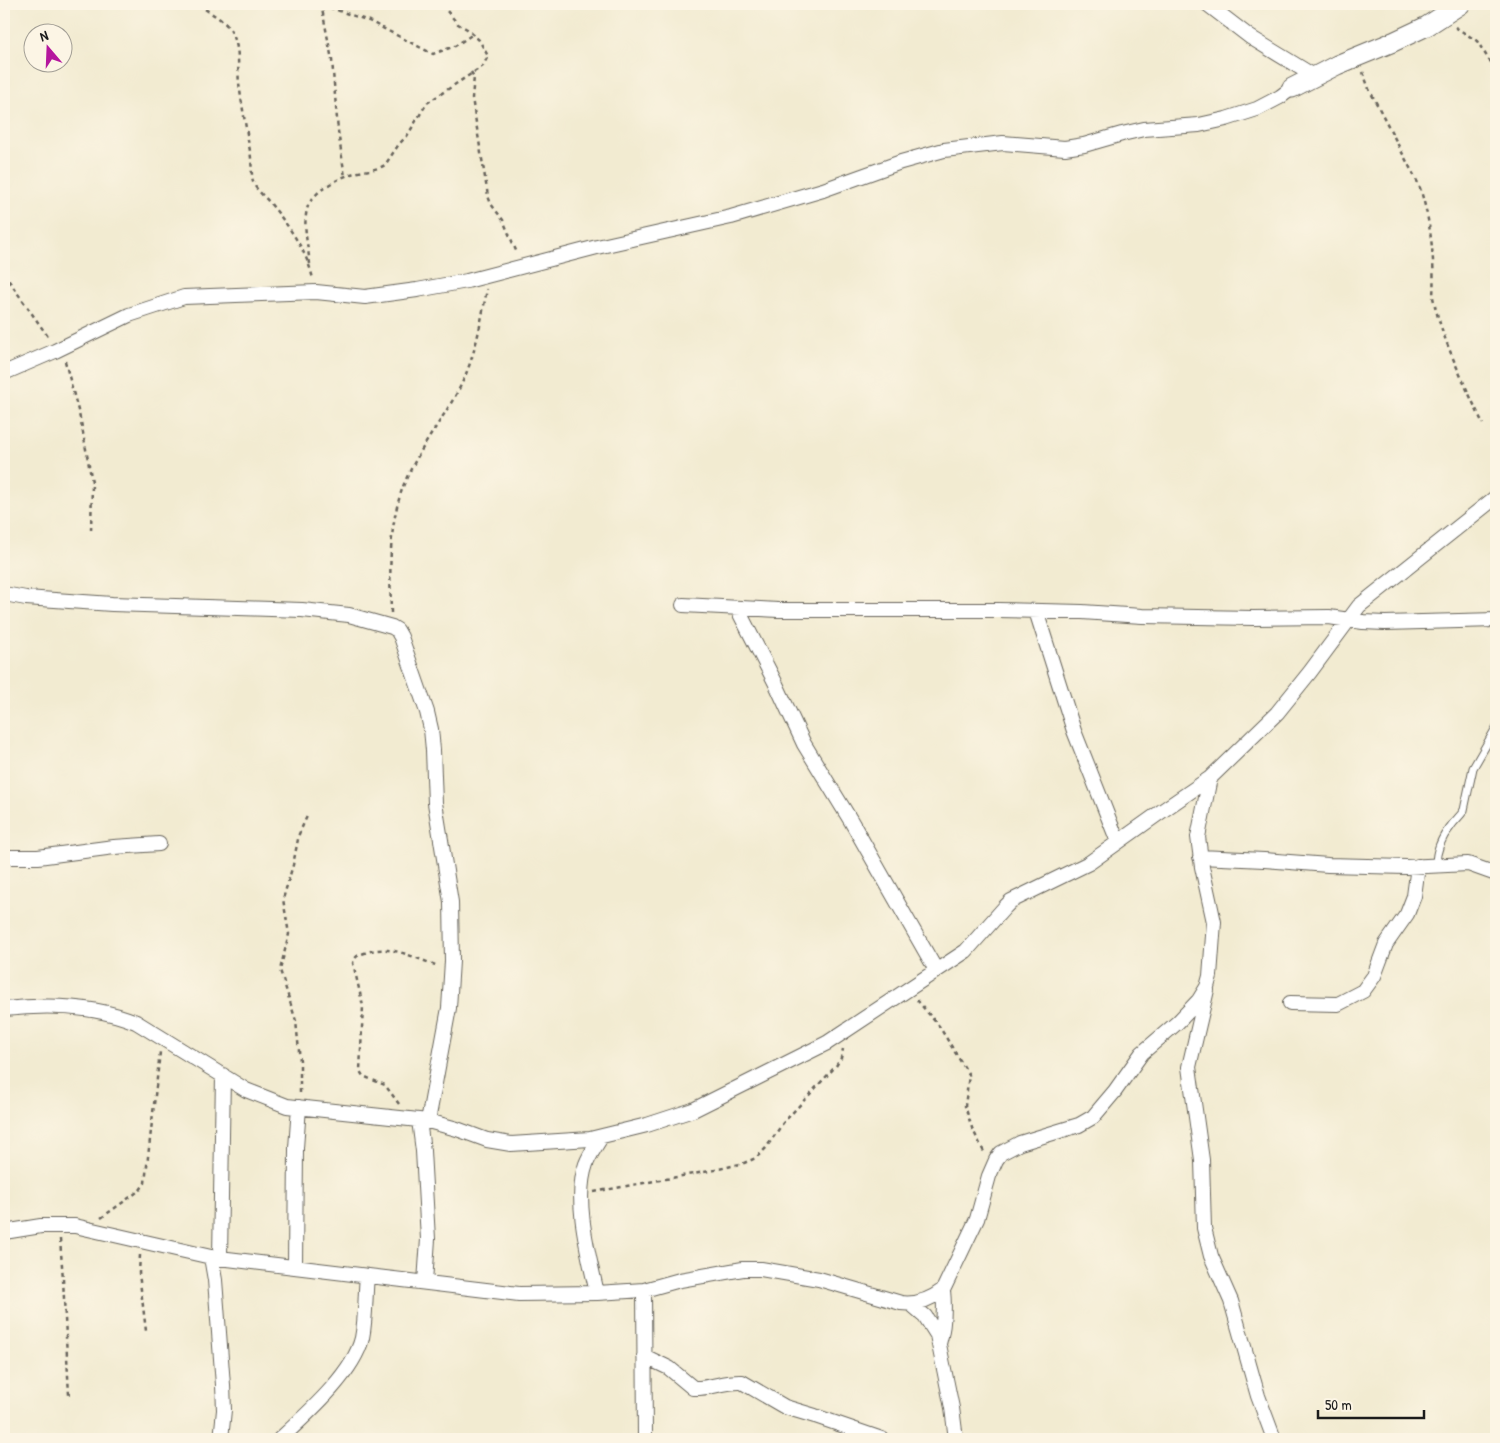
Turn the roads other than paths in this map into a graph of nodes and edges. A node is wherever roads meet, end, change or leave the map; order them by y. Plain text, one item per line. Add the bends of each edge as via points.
1 (1207, 4) edge
2 (1461, 4) edge
3 (1314, 76) junction
4 (1292, 88) joint
5 (4, 373) edge
6 (1496, 497) edge
7 (4, 594) edge
8 (683, 604) dead end
9 (737, 608) junction
10 (1036, 611) junction
11 (1347, 620) junction
12 (1496, 620) edge
13 (1496, 728) edge
14 (1210, 778) junction
15 (1118, 842) junction
16 (159, 844) dead end
17 (4, 857) edge
18 (1200, 857) junction
19 (1436, 865) junction
20 (1418, 866) junction
21 (1496, 874) edge
22 (936, 970) junction
23 (1207, 987) junction
24 (1290, 1003) dead end
25 (4, 1009) edge
26 (223, 1075) junction
27 (299, 1107) junction
28 (419, 1120) junction
29 (601, 1137) junction
30 (4, 1232) edge
31 (216, 1257) junction
32 (296, 1266) junction
33 (367, 1276) junction
34 (425, 1282) junction
35 (644, 1290) junction
36 (943, 1290) junction
37 (597, 1293) junction
38 (911, 1304) junction
39 (940, 1344) junction
40 (644, 1356) junction
41 (221, 1439) edge
42 (280, 1439) edge
43 (645, 1439) edge
44 (882, 1439) edge
45 (956, 1439) edge
46 (1274, 1439) edge

1 - 3 street via 1250,38
2 - 3 street via 1393,42
3 - 4 street
4 - 5 street via 1257,109 1199,125 1144,129 1066,148 1003,142 944,150 731,216 489,275 389,295 350,296 316,292 184,297 129,315
6 - 11 street via 1367,599
7 - 28 street via 112,604 302,610 349,615 397,630 431,729 435,803 451,902 449,1008
8 - 9 street
9 - 10 street
9 - 22 street via 804,744
10 - 11 street
10 - 15 street via 1074,731
11 - 12 street via 1385,623
11 - 14 street via 1277,713
13 - 19 lane via 1473,768 1461,814 1438,846
14 - 15 street
14 - 18 street via 1198,837
15 - 22 street via 1089,863 1012,901 966,950
16 - 17 street via 38,857
18 - 20 street via 1328,866
18 - 23 street via 1214,922
19 - 20 street
19 - 21 street via 1468,864
20 - 24 street via 1414,896 1407,914 1386,944 1374,976 1363,991 1338,1004
22 - 29 street via 844,1033 744,1086 693,1110
23 - 36 street via 1178,1022 1142,1053 1093,1117 1079,1125 1020,1143 1001,1154 992,1167 977,1219
23 - 46 street via 1189,1062 1202,1160 1204,1228 1210,1256 1231,1301
25 - 26 street via 37,1005 118,1015 136,1022
26 - 27 street via 256,1095
26 - 31 street
27 - 28 street
27 - 32 street
28 - 29 street via 511,1144
28 - 34 street via 428,1239
29 - 37 street via 586,1165 581,1195
30 - 31 street via 58,1225 85,1228
31 - 32 street
31 - 41 street via 224,1410
32 - 33 street
33 - 34 street
33 - 42 street via 358,1349 343,1373
34 - 37 street via 520,1294
35 - 37 street
35 - 38 street via 680,1280 761,1269 819,1279
35 - 40 street
36 - 38 street via 930,1299
36 - 39 street via 944,1327
38 - 39 street via 931,1324
39 - 45 street
40 - 43 street
40 - 44 street via 669,1368 692,1388 742,1382 792,1410

